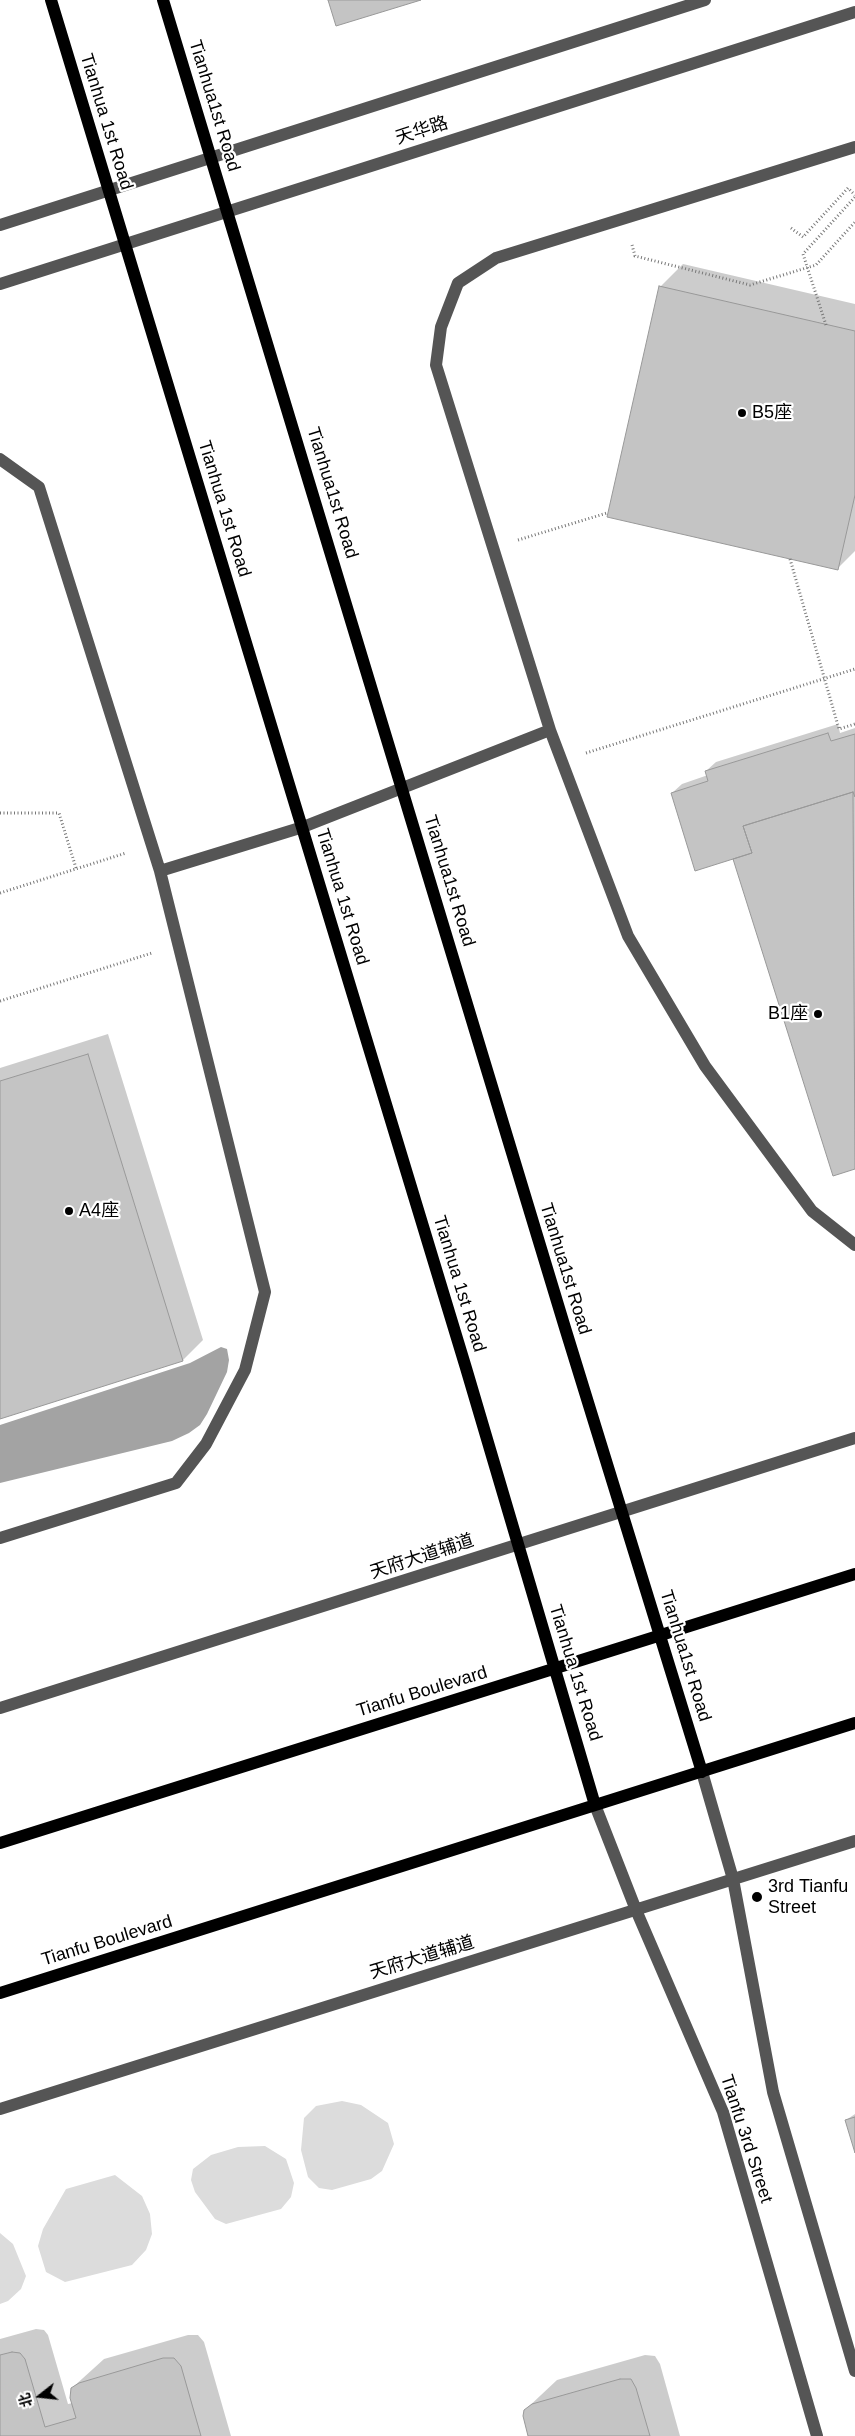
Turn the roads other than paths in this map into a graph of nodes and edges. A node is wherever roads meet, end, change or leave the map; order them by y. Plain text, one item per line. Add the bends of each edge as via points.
1 (51, 0) edge
2 (163, 0) edge
3 (705, 0) edge
4 (855, 12) edge
5 (855, 147) edge
6 (212, 158) junction
7 (109, 189) junction
8 (228, 212) junction
9 (0, 225) edge
10 (125, 243) junction
11 (0, 284) edge
12 (0, 459) edge
13 (550, 730) junction
14 (403, 787) junction
15 (303, 827) junction
16 (160, 871) junction
17 (855, 1246) edge
18 (855, 1438) edge
19 (623, 1511) junction
20 (0, 1538) edge
21 (518, 1545) junction
22 (855, 1574) edge
23 (660, 1634) junction
24 (556, 1668) junction
25 (0, 1708) edge
26 (855, 1724) edge
27 (702, 1772) junction
28 (595, 1805) junction
29 (855, 1841) edge
30 (0, 1843) edge
31 (733, 1880) junction
32 (636, 1910) junction
33 (0, 1993) edge
34 (0, 2109) edge
35 (855, 2371) edge
36 (817, 2436) edge

1 - 7 main road, Tianhua 1st Road
2 - 6 main road, Tianhua1st Road
3 - 6 street
4 - 8 street, 天华路
5 - 13 street via 496,258 458,284 441,327 436,365
6 - 7 street
6 - 8 main road, Tianhua1st Road
7 - 9 street
7 - 10 main road, Tianhua 1st Road
8 - 10 street, 天华路
8 - 14 main road, Tianhua1st Road
10 - 11 street, 天华路
10 - 15 main road, Tianhua 1st Road
12 - 16 street via 39,487
13 - 14 street
13 - 17 street via 628,936 705,1066 812,1211
14 - 15 street
14 - 19 main road, Tianhua1st Road
15 - 16 street
15 - 21 main road, Tianhua 1st Road
16 - 20 street via 265,1292 245,1370 206,1444 176,1483
18 - 19 street, 天府大道辅道
19 - 21 street, 天府大道辅道
19 - 23 main road, Tianhua1st Road
21 - 24 main road, Tianhua 1st Road
21 - 25 street, 天府大道辅道
22 - 23 main road, Tianfu Boulevard
23 - 24 main road, Tianfu Boulevard
23 - 27 main road, Tianhua1st Road
24 - 28 main road, Tianhua 1st Road
24 - 30 main road, Tianfu Boulevard
26 - 27 main road, Tianfu Boulevard
27 - 28 main road, Tianfu Boulevard
27 - 31 street
28 - 32 street, Tianfu 3rd Street
28 - 33 main road, Tianfu Boulevard
29 - 31 street, 天府大道辅道
31 - 32 street, 天府大道辅道
31 - 35 street via 773,2092
32 - 34 street, 天府大道辅道
32 - 36 street, Tianfu 3rd Street via 723,2112

